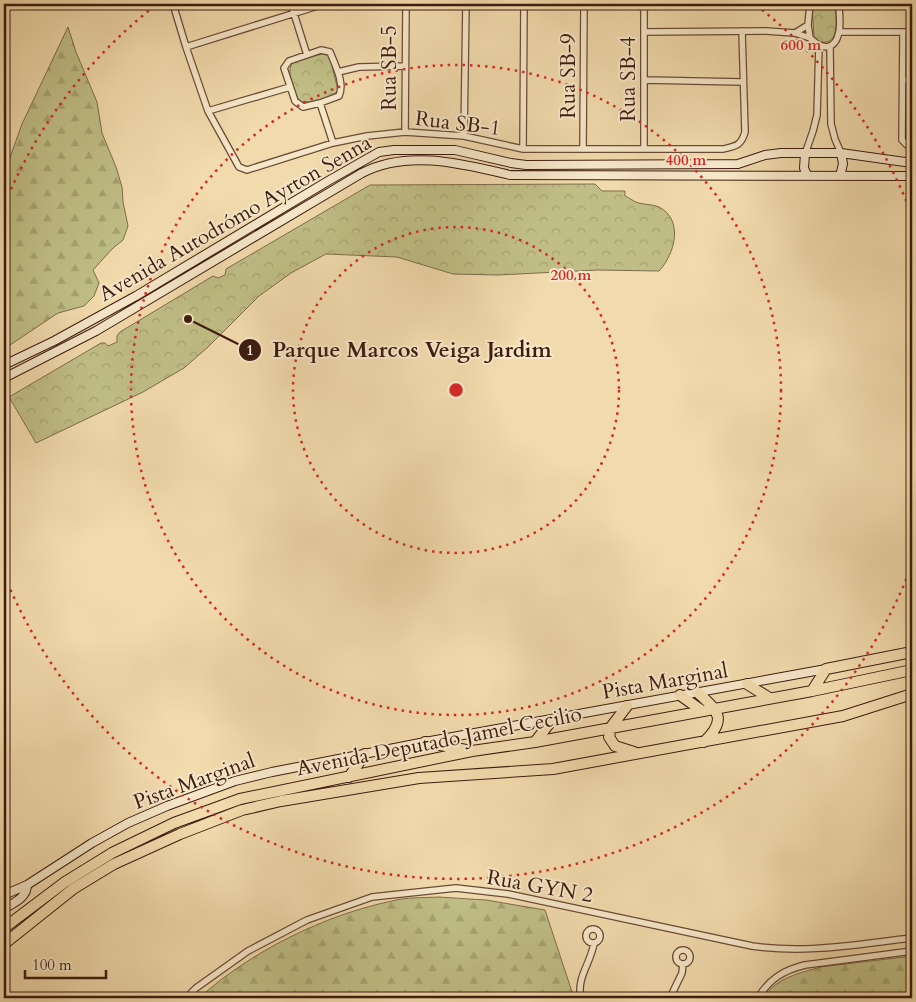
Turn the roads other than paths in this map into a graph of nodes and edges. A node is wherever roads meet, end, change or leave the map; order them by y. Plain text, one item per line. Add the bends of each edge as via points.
1 (173, 4) edge
2 (291, 4) edge
3 (324, 4) edge
4 (406, 4) edge
5 (466, 4) edge
6 (524, 4) edge
7 (584, 4) edge
8 (635, 4) edge
9 (653, 4) edge
10 (810, 4) edge
11 (839, 4) edge
12 (644, 8) junction
13 (294, 12) junction
14 (808, 25) junction
15 (644, 32) junction
16 (742, 32) junction
17 (839, 32) junction
18 (903, 32) junction
19 (912, 32) edge
20 (795, 33) junction
21 (810, 38) junction
22 (819, 45) junction
23 (186, 46) junction
24 (830, 47) junction
25 (307, 55) junction
26 (405, 66) junction
27 (338, 72) junction
28 (644, 80) junction
29 (903, 80) junction
30 (912, 80) edge
31 (743, 82) junction
32 (290, 87) junction
33 (320, 103) junction
34 (208, 111) junction
35 (405, 132) junction
36 (464, 136) junction
37 (333, 143) junction
38 (912, 146) edge
39 (523, 149) junction
40 (583, 149) junction
41 (644, 149) junction
42 (841, 153) junction
43 (805, 154) junction
44 (912, 163) edge
45 (807, 175) junction
46 (840, 176) junction
47 (912, 176) edge
48 (264, 219) junction
49 (269, 229) junction
50 (4, 366) edge
51 (4, 378) edge
52 (912, 652) edge
53 (826, 669) junction
54 (912, 670) edge
55 (747, 684) junction
56 (812, 691) junction
57 (697, 692) junction
58 (912, 694) edge
59 (680, 695) junction
60 (768, 698) junction
61 (626, 706) junction
62 (714, 708) junction
63 (701, 710) junction
64 (552, 720) junction
65 (611, 727) junction
66 (425, 742) junction
67 (535, 742) junction
68 (704, 742) junction
69 (472, 751) junction
70 (640, 753) junction
71 (365, 754) junction
72 (349, 777) junction
73 (27, 885) junction
74 (4, 895) edge
75 (4, 909) edge
76 (4, 927) edge
77 (912, 938) edge
78 (594, 943) dead end
79 (4, 945) edge
80 (912, 951) edge
81 (683, 964) dead end
82 (186, 998) edge
83 (581, 998) edge
84 (670, 998) edge
85 (758, 998) edge

1 - 23 street, Rua SB-1
2 - 13 street
3 - 13 street
4 - 26 street, Rua SB-5
5 - 36 street
6 - 39 street
7 - 40 street, Rua SB-9
8 - 12 street
9 - 12 street
10 - 14 street
11 - 17 street
12 - 15 street, Rua SB-4
13 - 23 street
13 - 25 street
14 - 20 street
14 - 21 street
15 - 16 street
15 - 28 street, Rua SB-4
16 - 20 street
16 - 31 street, Rua SB-1
17 - 18 street
17 - 24 street
18 - 19 street
18 - 29 street
20 - 21 street
21 - 22 street
22 - 24 street
22 - 43 street via 817,114
23 - 34 street, Rua SB-1
24 - 42 street via 831,124
25 - 27 street via 321,50 330,52
25 - 32 street via 289,61 284,68
26 - 27 street via 359,67
26 - 35 street, Rua SB-5
27 - 33 street via 339,96
28 - 31 street
28 - 41 street, Rua SB-4
29 - 30 street
29 - 38 street via 902,140
31 - 41 street, Rua SB-1 via 745,132 742,141 735,146 723,149
32 - 33 street via 295,101 303,107
32 - 34 street
33 - 37 street
34 - 37 street, Rua SB-1 via 239,166 247,170
35 - 36 street, Rua SB-1
35 - 37 street, Rua SB-1
36 - 39 street, Rua SB-1
39 - 40 street, Rua SB-1
40 - 41 street, Rua SB-1
42 - 43 street, Avenida Autodrómo Ayrton Senna
42 - 44 street, Avenida Autodrómo Ayrton Senna
42 - 46 street
43 - 45 street
43 - 48 street, Avenida Autodrómo Ayrton Senna via 764,155 738,164 526,165 455,150 394,150 371,156
45 - 46 street, Avenida Autodrómo Ayrton Senna
45 - 49 street, Avenida Autodrómo Ayrton Senna via 510,176 456,162 404,161 368,170
46 - 47 street, Avenida Autodrómo Ayrton Senna
48 - 49 street
48 - 50 street, Avenida Autodrómo Ayrton Senna via 136,296
49 - 51 street, Avenida Autodrómo Ayrton Senna via 96,331
52 - 53 highway
53 - 55 street, Pista Marginal
53 - 56 highway
54 - 56 highway, Avenida Deputado Jamel Cecilio
55 - 57 street, Pista Marginal
55 - 60 highway
56 - 60 highway, Avenida Deputado Jamel Cecilio
57 - 59 street, Pista Marginal
57 - 62 highway
58 - 68 highway, Avenida Deputado Jamel Cecilio via 842,716
59 - 61 street, Pista Marginal
59 - 63 highway
60 - 62 highway, Avenida Deputado Jamel Cecilio
61 - 64 street, Pista Marginal
61 - 65 highway
62 - 63 highway, Avenida Deputado Jamel Cecilio
62 - 68 highway via 717,727
63 - 65 highway, Avenida Deputado Jamel Cecilio
64 - 66 street, Pista Marginal
64 - 67 highway
65 - 67 highway, Avenida Deputado Jamel Cecilio
65 - 70 highway via 609,736 615,746
66 - 69 highway
66 - 71 street, Pista Marginal
67 - 69 highway, Avenida Deputado Jamel Cecilio
68 - 70 highway, Avenida Deputado Jamel Cecilio
69 - 72 highway, Avenida Deputado Jamel Cecilio
70 - 79 highway, Avenida Deputado Jamel Cecilio via 553,769 419,778 280,800 242,810 114,864 73,890
71 - 72 highway
71 - 73 street, Pista Marginal via 262,774 184,799 128,823
72 - 76 highway, Avenida Deputado Jamel Cecilio via 240,799 174,824 112,854 65,882
73 - 74 street, Pista Marginal
73 - 75 street via 24,896
77 - 82 street, Rua GYN 2 via 822,949 779,950 508,894 456,888 372,898 308,920 248,951
78 - 83 street via 580,979
80 - 85 street via 789,969 776,976
81 - 84 street

